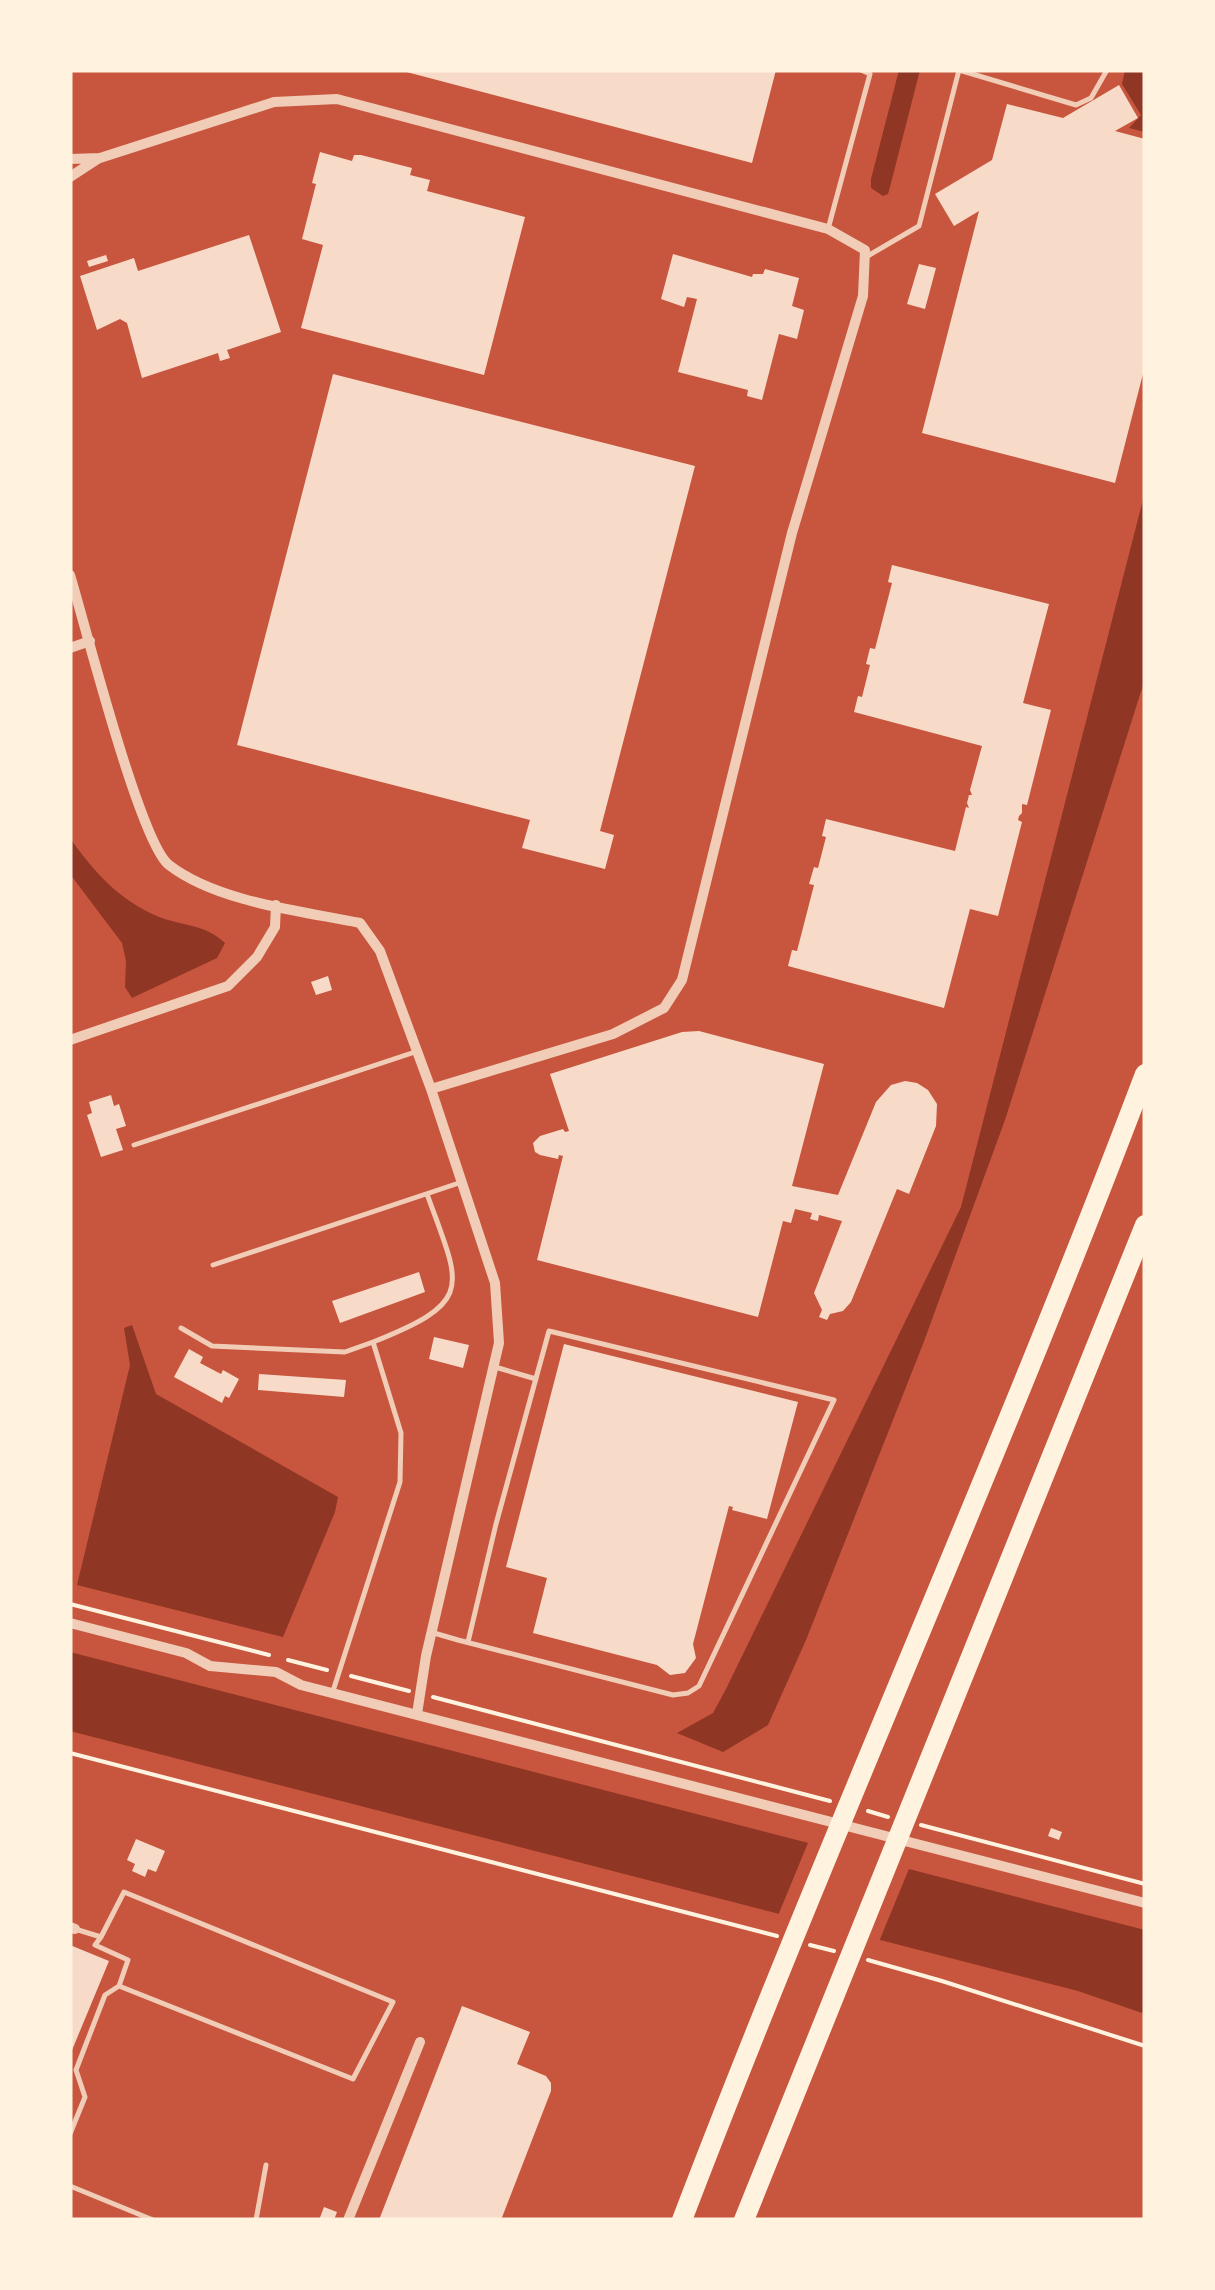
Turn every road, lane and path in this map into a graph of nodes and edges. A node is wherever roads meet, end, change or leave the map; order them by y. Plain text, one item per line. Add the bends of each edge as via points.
1 (861, 70) edge
2 (959, 70) edge
3 (1106, 70) edge
4 (100, 158) junction
5 (70, 159) edge
6 (70, 177) edge
7 (828, 229) junction
8 (865, 258) junction
9 (70, 575) edge
10 (90, 641) junction
11 (70, 648) edge
12 (276, 906) junction
13 (70, 1040) edge
14 (417, 1052) junction
15 (1145, 1074) edge
16 (431, 1089) junction
17 (134, 1145) dead end
18 (462, 1182) junction
19 (427, 1194) junction
20 (1145, 1225) edge
21 (213, 1265) dead end
22 (180, 1328) dead end
23 (373, 1342) junction
24 (493, 1366) junction
25 (536, 1379) junction
26 (70, 1604) edge
27 (70, 1623) edge
28 (431, 1632) junction
29 (468, 1642) junction
30 (338, 1673) junction
31 (333, 1692) junction
32 (420, 1694) junction
33 (417, 1714) junction
34 (70, 1752) edge
35 (841, 1804) dead end
36 (860, 1810) dead end
37 (899, 1820) dead end
38 (918, 1825) dead end
39 (1145, 1875) edge
40 (1143, 1883) edge
41 (1145, 1903) edge
42 (73, 1928) edge
43 (779, 1936) dead end
44 (101, 1937) junction
45 (797, 1941) dead end
46 (834, 1951) dead end
47 (852, 1956) dead end
48 (119, 1986) junction
49 (420, 2042) dead end
50 (1145, 2046) edge
51 (70, 2134) edge
52 (266, 2165) dead end
53 (70, 2186) edge
54 (153, 2220) edge
55 (256, 2220) edge
56 (348, 2220) edge
57 (682, 2220) edge
58 (744, 2220) edge

1 - 7 lane via 870,74
2 - 3 lane via 1076,105 1090,98
2 - 8 lane via 919,226
4 - 5 street
4 - 6 street
4 - 7 street via 274,102 336,100
7 - 8 street via 865,250
8 - 16 street via 863,296 792,533 682,980 664,1008 613,1034
9 - 10 street
10 - 11 street
10 - 12 street via 143,820 166,863 204,886
12 - 13 street via 275,926 257,958 228,986
12 - 14 street via 360,923 380,951
14 - 16 street
14 - 17 lane
15 - 57 highway
16 - 18 street
18 - 19 lane
18 - 24 street via 495,1283
19 - 21 lane
19 - 23 lane via 450,1256 452,1291 417,1324
20 - 58 highway
22 - 23 lane via 212,1346 346,1352
23 - 30 lane via 401,1434 400,1482
24 - 25 lane
24 - 28 street
25 - 29 lane
25 - 29 lane via 549,1331 834,1400 699,1686 673,1695
26 - 30 path
27 - 31 street via 186,1653 210,1666 276,1672
28 - 29 lane
28 - 32 street
30 - 31 lane
30 - 32 path
31 - 33 street
32 - 33 street
32 - 35 path
33 - 41 street
34 - 43 path
36 - 37 path
38 - 40 path
39 - 40 path
42 - 44 lane
44 - 48 lane via 95,1945 128,1960
44 - 48 lane via 124,1892 392,2002 353,2079
45 - 46 path
47 - 50 path
48 - 51 lane via 105,1994 76,2070 85,2097
49 - 56 street
52 - 55 lane
53 - 54 lane

